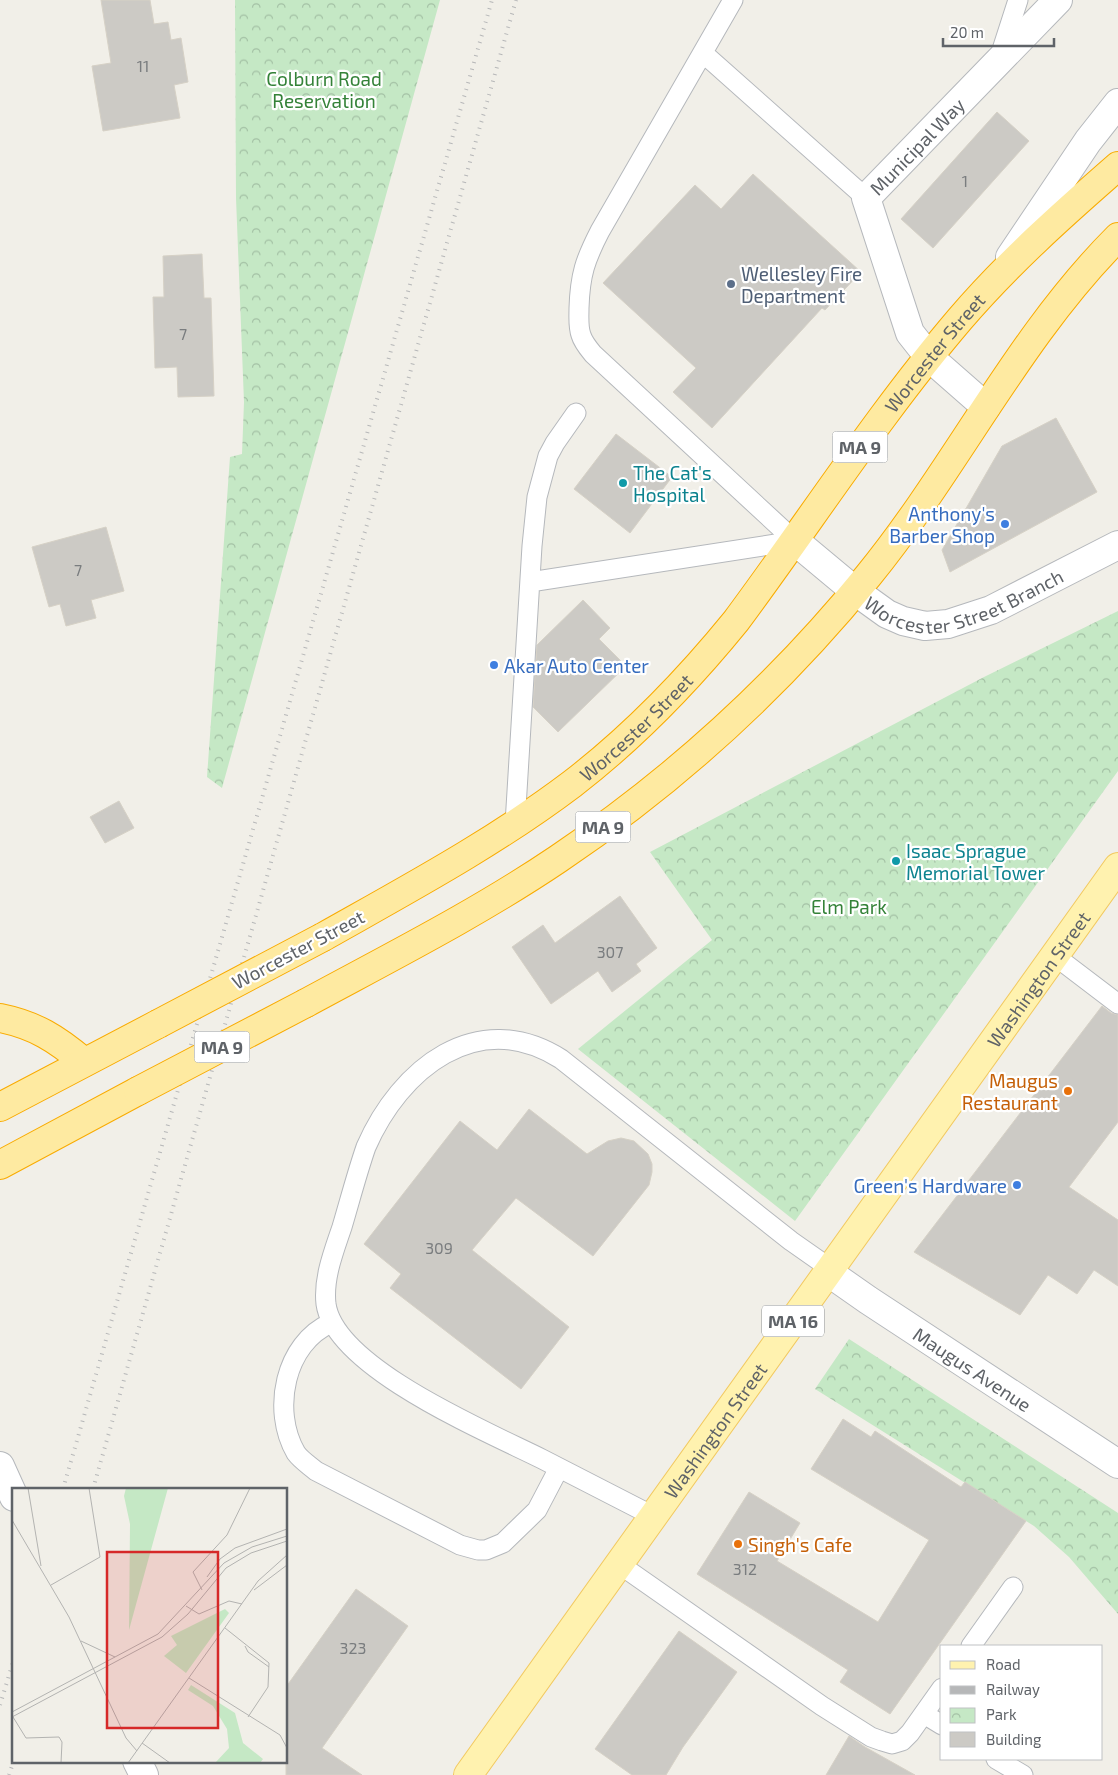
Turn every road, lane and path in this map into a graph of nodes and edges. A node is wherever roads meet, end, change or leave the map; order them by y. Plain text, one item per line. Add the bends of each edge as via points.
1 (733, 0) edge
2 (1018, 0) edge
3 (1058, 0) edge
4 (703, 53) junction
5 (999, 60) junction
6 (1118, 103) edge
7 (1118, 166) edge
8 (866, 198) junction
9 (1118, 237) edge
10 (991, 285) junction
11 (929, 357) junction
12 (986, 407) junction
13 (576, 414) dead end
14 (795, 540) junction
15 (1118, 545) edge
16 (530, 582) junction
17 (855, 591) junction
18 (515, 824) junction
19 (1118, 867) edge
20 (1055, 956) junction
21 (1118, 1004) edge
22 (0, 1018) edge
23 (84, 1062) junction
24 (0, 1107) edge
25 (0, 1164) edge
26 (830, 1271) junction
27 (331, 1323) junction
28 (1118, 1464) edge
29 (0, 1466) edge
30 (559, 1468) junction
31 (12, 1493) edge
32 (653, 1516) junction
33 (619, 1564) junction
34 (1013, 1587) dead end
35 (972, 1645) edge
36 (940, 1691) edge
37 (924, 1714) junction
38 (940, 1724) edge
39 (998, 1760) edge
40 (138, 1762) edge
41 (144, 1775) edge
42 (468, 1775) edge
43 (1023, 1775) edge

1 - 4 lane
2 - 5 lane
3 - 5 street, Municipal Way
4 - 8 lane
4 - 14 lane via 589,252 579,291 580,334 593,354
5 - 8 street, Municipal Way
6 - 10 street via 1088,141
7 - 10 highway, Worcester Street / MA 9
8 - 11 street, Municipal Way via 904,320
9 - 12 highway, MA 9 via 1041,327
10 - 11 highway, Worcester Street / MA 9
11 - 12 street, Municipal Way
11 - 14 highway, Worcester Street / MA 9
12 - 17 highway, MA 9 via 928,493
13 - 16 lane via 555,443 544,469 535,512
14 - 16 lane
14 - 17 street, Worcester Street Branch
14 - 18 highway, Worcester Street / MA 9 via 736,621 671,695 598,763
15 - 17 street, Worcester Street Branch via 991,610 948,624 926,626 903,621
16 - 18 lane
17 - 25 highway, MA 9, bridge via 822,630 731,721 634,804 557,859 439,931
18 - 23 highway, Worcester Street / MA 9, bridge via 461,859 322,936
19 - 20 main road, Washington Street / MA 16
20 - 21 lane
20 - 26 main road, Washington Street / MA 16
22 - 23 highway via 37,1028
23 - 24 highway, Worcester Street / MA 9
26 - 27 lane via 561,1059 533,1044 504,1038 474,1042 443,1055 402,1089 382,1114 360,1166 329,1270 325,1294
26 - 28 street, Maugus Avenue via 868,1300
26 - 32 main road, Washington Street / MA 16
27 - 30 lane via 353,1349 409,1390
27 - 30 lane via 302,1346 286,1387 286,1420 291,1442 305,1463 316,1471 460,1545 486,1550 503,1544 531,1517
29 - 31 street
30 - 32 lane
32 - 33 main road, Washington Street / MA 16
33 - 37 lane via 870,1737 892,1744 902,1741
33 - 42 main road, Washington Street / MA 16
34 - 35 lane
36 - 37 lane
37 - 38 lane
39 - 43 lane
40 - 41 street

